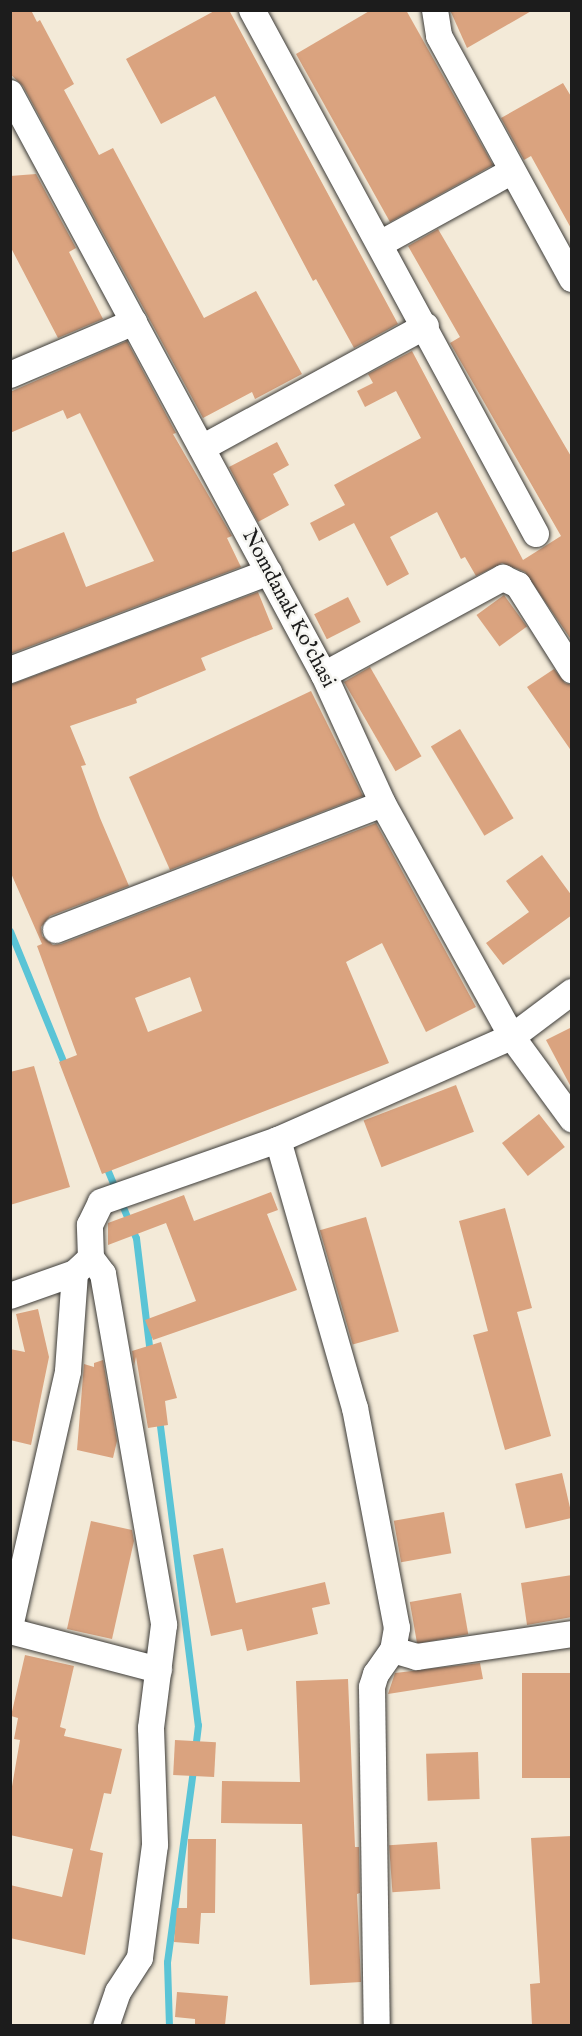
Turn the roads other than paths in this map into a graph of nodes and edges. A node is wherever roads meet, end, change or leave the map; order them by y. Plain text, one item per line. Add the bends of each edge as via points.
1 (252, 10) edge
2 (435, 10) edge
3 (10, 93) edge
4 (511, 172) junction
5 (380, 244) junction
6 (572, 279) edge
7 (134, 322) junction
8 (426, 326) junction
9 (10, 375) edge
10 (202, 448) junction
11 (536, 534) dead end
12 (269, 572) junction
13 (10, 670) edge
14 (572, 670) edge
15 (324, 675) junction
16 (383, 804) junction
17 (56, 930) dead end
18 (572, 992) edge
19 (512, 1037) junction
20 (572, 1119) edge
21 (278, 1140) junction
22 (83, 1265) junction
23 (10, 1296) edge
24 (10, 1629) edge
25 (572, 1634) edge
26 (393, 1650) junction
27 (159, 1670) junction
28 (106, 2025) edge
29 (377, 2025) edge

1 - 5 street
2 - 4 street via 439,36
3 - 7 street, Nomdanak Ko'chasi
4 - 5 street
4 - 6 street
5 - 8 street
7 - 9 street
7 - 10 street, Nomdanak Ko'chasi
8 - 10 street
8 - 11 street
10 - 12 street, Nomdanak Ko'chasi
12 - 13 street
12 - 15 street, Nomdanak Ko'chasi
14 - 15 street via 518,585 503,578
15 - 16 street, Nomdanak Ko'chasi
16 - 17 street
16 - 19 street, Nomdanak Ko'chasi
18 - 19 street
19 - 20 street, Nomdanak Ko'chasi
19 - 21 street
21 - 22 street via 101,1203 93,1212
21 - 26 street via 356,1407 397,1628
22 - 23 street
22 - 24 street via 68,1371
22 - 27 street via 103,1274 164,1625
24 - 27 street
25 - 26 street via 417,1657
26 - 29 street via 372,1687
27 - 28 street via 152,1728 155,1845 140,1958 118,1992

